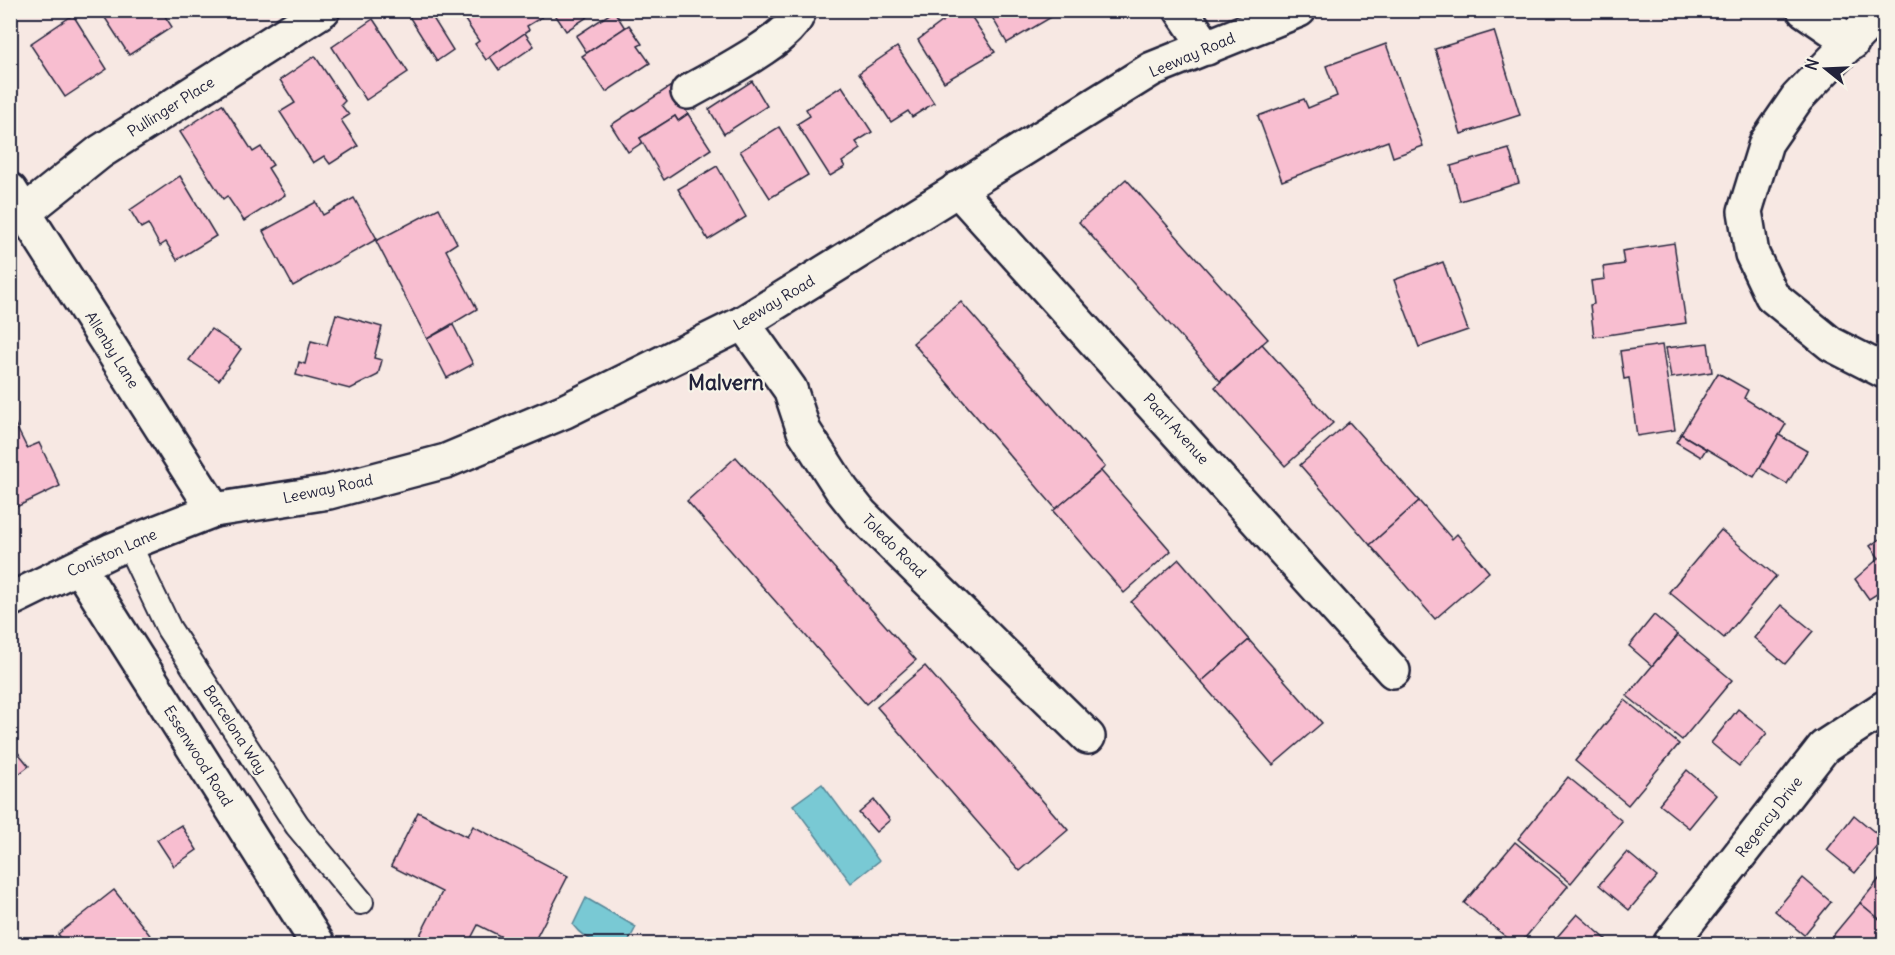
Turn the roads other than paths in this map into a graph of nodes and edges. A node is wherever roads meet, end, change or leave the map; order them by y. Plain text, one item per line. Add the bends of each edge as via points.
1 (322, 10) edge
2 (799, 10) edge
3 (1181, 10) edge
4 (1299, 10) edge
5 (1804, 10) edge
6 (1881, 10) edge
7 (1851, 43) junction
8 (1207, 48) junction
9 (688, 92) dead end
10 (957, 189) junction
11 (18, 201) edge
12 (743, 323) junction
13 (1884, 371) edge
14 (214, 510) junction
15 (129, 545) junction
16 (79, 567) junction
17 (10, 600) edge
18 (1393, 671) dead end
19 (1884, 708) edge
20 (1088, 737) dead end
21 (361, 902) dead end
22 (318, 945) edge
23 (1670, 945) edge

1 - 11 street, Pullinger Place
2 - 9 street via 783,35
3 - 8 street
4 - 8 street, Leeway Road
5 - 7 street
6 - 7 street
7 - 13 street via 1797,98 1766,143 1745,211 1752,254 1772,296 1831,344
8 - 10 street, Leeway Road via 1152,69
10 - 12 street, Leeway Road
10 - 18 street, Paarl Avenue
11 - 14 street, Allenby Lane
12 - 14 street, Leeway Road via 565,411 446,461 329,492
12 - 20 street, Toledo Road via 790,388 804,431 861,514
14 - 15 street, Coniston Lane
15 - 16 street, Coniston Lane
15 - 21 lane, Barcelona Way via 169,629 297,825
16 - 17 street, Coniston Lane
16 - 22 street, Essenwood Road
19 - 23 street, Regency Drive via 1824,747

